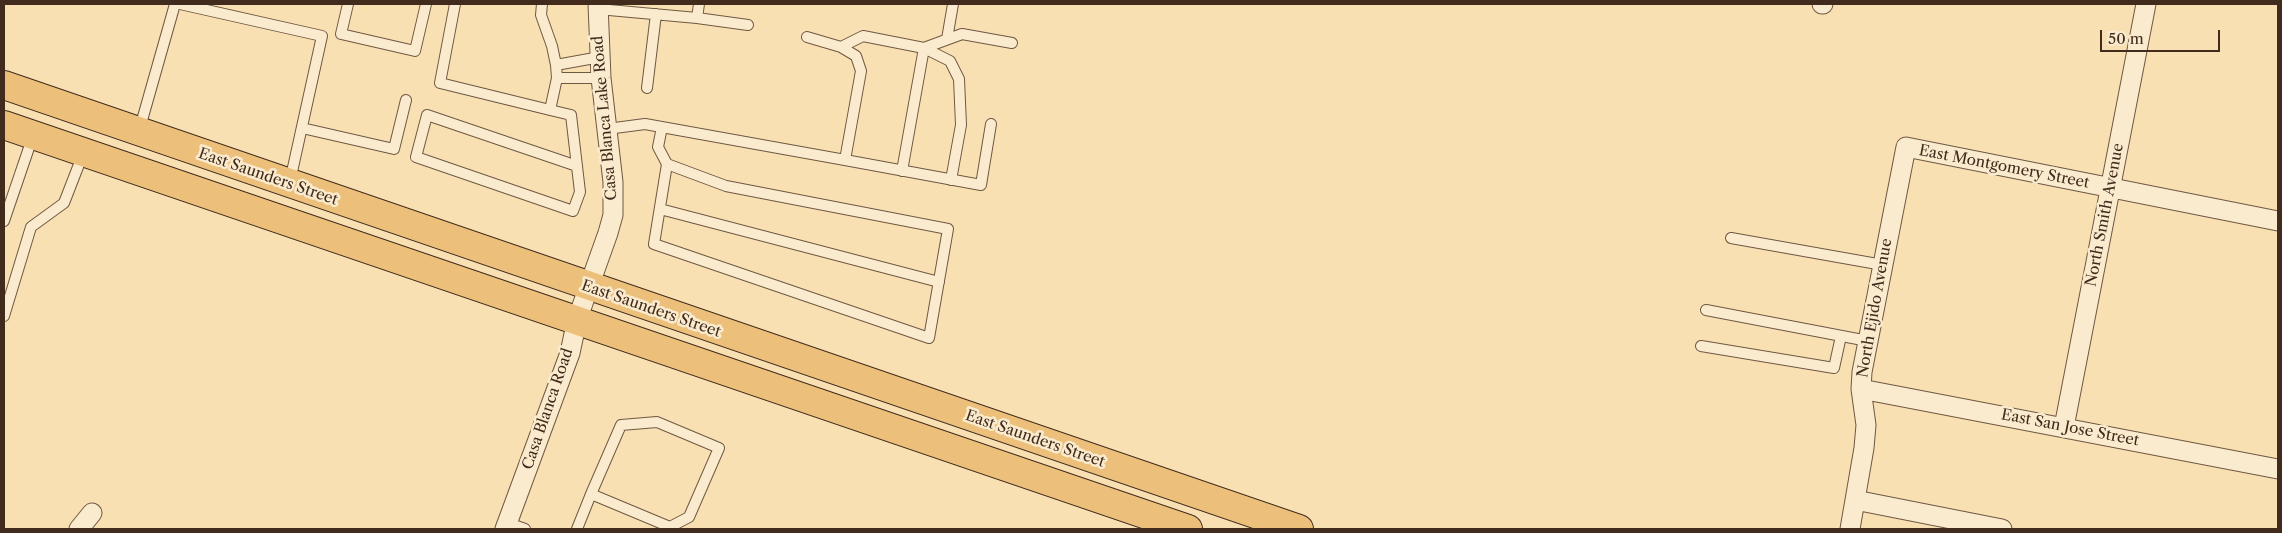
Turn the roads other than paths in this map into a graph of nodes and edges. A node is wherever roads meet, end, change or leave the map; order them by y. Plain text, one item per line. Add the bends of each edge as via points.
1 (175, 4) edge
2 (180, 4) edge
3 (348, 4) edge
4 (426, 4) edge
5 (455, 4) edge
6 (542, 4) edge
7 (699, 4) edge
8 (953, 4) edge
9 (2146, 4) edge
10 (598, 6) edge
11 (644, 8) edge
12 (656, 14) junction
13 (697, 18) junction
14 (748, 25) dead end
15 (341, 34) junction
16 (322, 36) junction
17 (807, 37) dead end
18 (947, 39) junction
19 (1012, 43) dead end
20 (841, 47) junction
21 (924, 48) junction
22 (600, 57) junction
23 (556, 65) junction
24 (557, 78) junction
25 (601, 78) junction
26 (4, 85) edge
27 (646, 88) dead end
28 (4, 100) edge
29 (406, 100) dead end
30 (52, 102) junction
31 (550, 110) junction
32 (991, 124) dead end
33 (4, 125) edge
34 (662, 127) junction
35 (302, 128) junction
36 (607, 129) junction
37 (138, 132) junction
38 (34, 135) junction
39 (1906, 147) joint
40 (84, 153) junction
41 (845, 160) junction
42 (667, 164) junction
43 (577, 166) junction
44 (902, 171) junction
45 (951, 180) junction
46 (283, 182) junction
47 (2110, 188) junction
48 (660, 209) junction
49 (4, 221) edge
50 (2278, 221) edge
51 (1731, 238) dead end
52 (1883, 265) junction
53 (939, 282) junction
54 (590, 288) junction
55 (1706, 310) dead end
56 (4, 316) edge
57 (577, 320) junction
58 (1841, 336) junction
59 (1868, 341) junction
60 (1701, 346) dead end
61 (1861, 389) junction
62 (2064, 427) junction
63 (2278, 469) edge
64 (592, 494) junction
65 (1855, 500) junction
66 (92, 513) dead end
67 (512, 527) edge
68 (669, 528) edge
69 (79, 529) edge
70 (577, 529) edge
71 (1188, 529) edge
72 (1299, 529) edge
73 (1850, 529) edge
74 (2002, 529) edge

1 - 37 lane
2 - 16 lane
3 - 15 lane
4 - 15 lane via 415,51
5 - 31 lane via 440,83
6 - 23 lane via 541,15
7 - 13 lane
8 - 18 lane
9 - 47 street, North Smith Avenue
10 - 11 lane
10 - 22 street, Casa Blanca Lake Road
11 - 12 lane
12 - 13 lane
12 - 27 lane
13 - 14 lane
15 - 16 lane
16 - 35 lane
17 - 20 lane
18 - 19 lane via 962,34
18 - 21 lane
20 - 21 lane via 863,36
20 - 41 lane via 856,56 861,71
21 - 44 lane
21 - 45 lane via 950,61 958,78 961,125
22 - 23 lane
22 - 25 street, Casa Blanca Lake Road
23 - 24 lane
24 - 25 lane
24 - 31 lane
25 - 36 street, Casa Blanca Lake Road
26 - 30 main road, East Saunders Street
28 - 30 main road
29 - 35 lane via 394,149
30 - 37 main road, East Saunders Street
31 - 43 lane via 571,115
32 - 45 lane via 981,185
33 - 38 main road
34 - 36 lane via 645,124
34 - 41 lane
34 - 42 lane via 658,147
35 - 46 lane
36 - 54 street, Casa Blanca Lake Road via 613,182 612,214
37 - 46 main road, East Saunders Street
38 - 40 main road
38 - 46 main road via 58,128 252,190 264,190
38 - 49 lane
39 - 47 street, East Montgomery Street
39 - 52 street, North Ejido Avenue
40 - 56 lane via 64,203 31,227
40 - 57 main road
41 - 44 lane
42 - 48 lane
42 - 53 lane via 726,186 948,228
43 - 43 lane via 580,192 573,211 416,156 427,114
44 - 45 lane
46 - 54 main road, East Saunders Street
47 - 50 street, East Montgomery Street
47 - 62 street, North Smith Avenue
48 - 53 lane
48 - 53 lane via 654,244 929,338
51 - 52 lane
52 - 59 street, North Ejido Avenue
54 - 57 street, Casa Blanca Road
54 - 72 main road, East Saunders Street
55 - 58 lane
57 - 67 street, Casa Blanca Road via 570,353
57 - 71 main road
58 - 59 lane
58 - 60 lane via 1834,368
59 - 61 street, North Ejido Avenue
61 - 62 street, East San Jose Street
61 - 65 street, North Ejido Avenue via 1865,433
62 - 63 street, East San Jose Street
64 - 68 lane
64 - 68 lane via 621,425 657,422 720,448 689,517
64 - 70 lane
65 - 73 street, North Ejido Avenue
65 - 74 street
66 - 69 street

